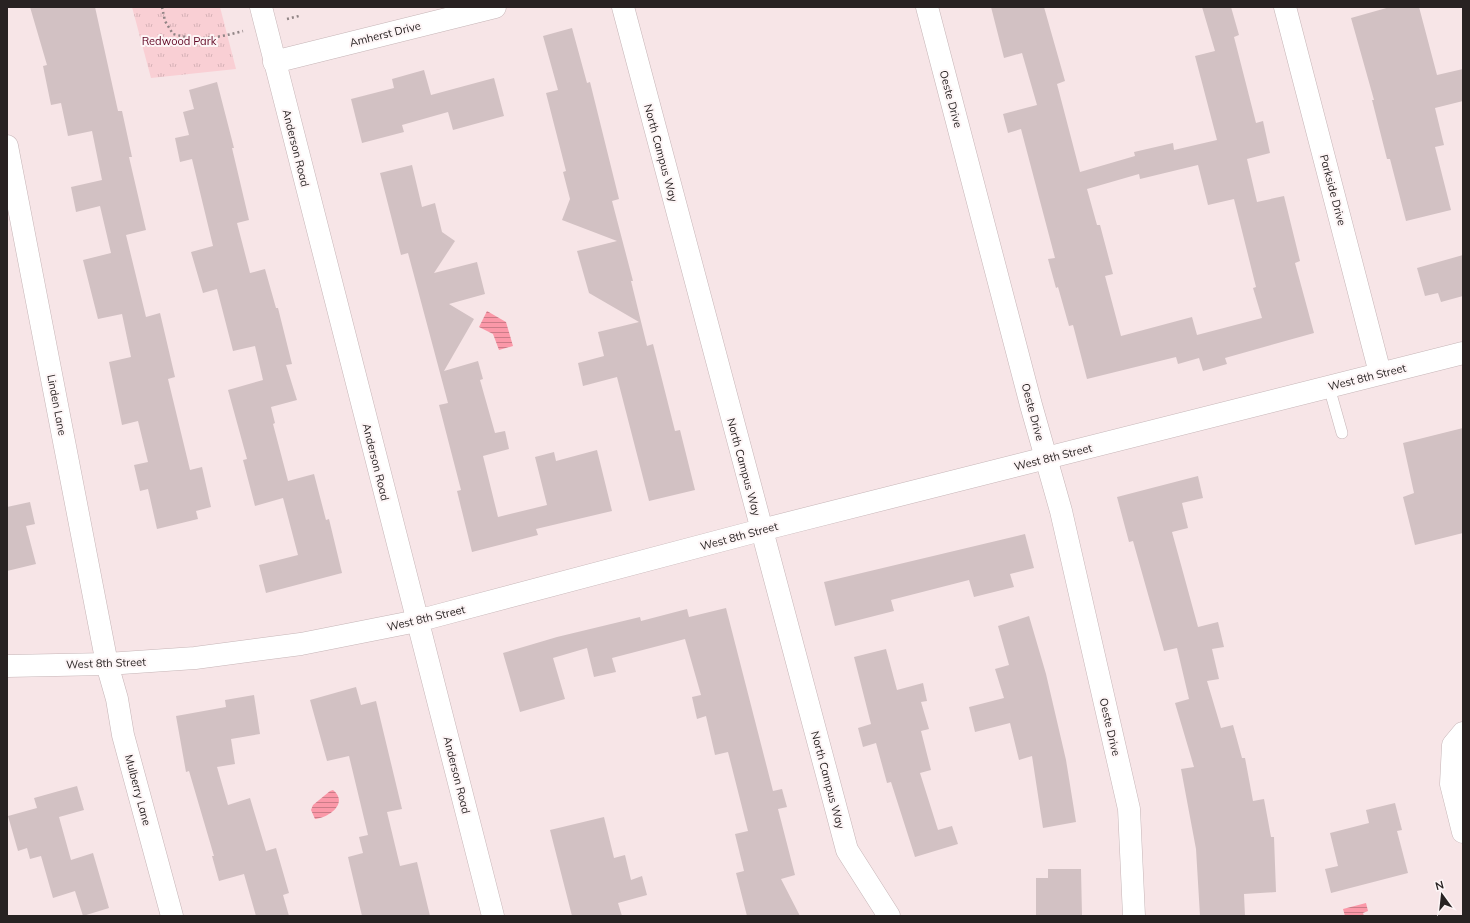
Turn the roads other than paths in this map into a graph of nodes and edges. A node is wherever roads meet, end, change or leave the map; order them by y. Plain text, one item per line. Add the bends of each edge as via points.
1 (261, 7) edge
2 (495, 7) edge
3 (623, 7) edge
4 (927, 7) edge
5 (1285, 7) edge
6 (274, 62) junction
7 (7, 146) edge
8 (1463, 353) edge
9 (1380, 373) junction
10 (1328, 387) junction
11 (1342, 433) dead end
12 (1046, 458) junction
13 (762, 530) junction
14 (417, 621) junction
15 (106, 664) junction
16 (7, 666) edge
17 (1463, 734) edge
18 (1463, 832) edge
19 (172, 916) edge
20 (493, 916) edge
21 (890, 916) edge
22 (1134, 916) edge

1 - 6 street, Anderson Road
2 - 6 street, Amherst Drive
3 - 13 street, North Campus Way
4 - 12 street, Oeste Drive
5 - 9 street, Parkside Drive
6 - 14 street, Anderson Road
7 - 15 street, Linden Lane
8 - 9 street, West 8th Street
9 - 10 street, West 8th Street
10 - 11 lane
10 - 12 street, West 8th Street
12 - 13 street, West 8th Street
12 - 22 street, Oeste Drive via 1129,809
13 - 14 street, West 8th Street
13 - 21 street, North Campus Way via 847,850
14 - 15 street, West 8th Street via 278,647 195,658
14 - 20 street, Anderson Road
15 - 16 street, West 8th Street
15 - 19 street, Mulberry Lane
17 - 18 street via 1453,745 1451,784

